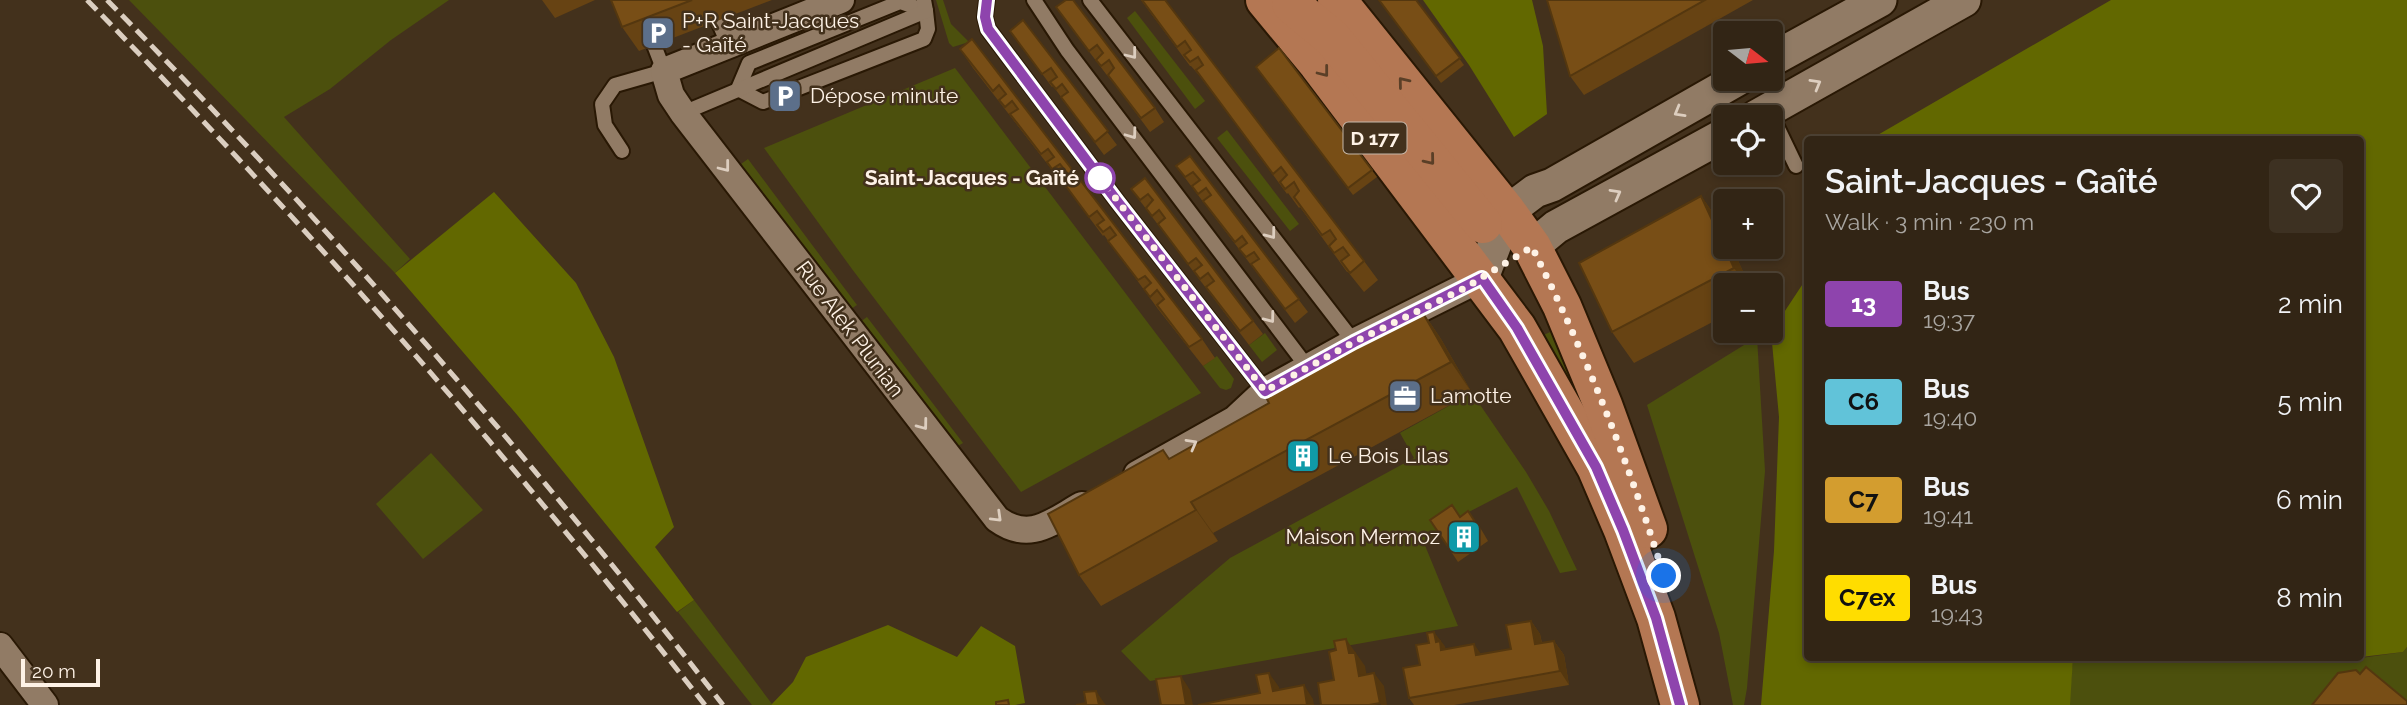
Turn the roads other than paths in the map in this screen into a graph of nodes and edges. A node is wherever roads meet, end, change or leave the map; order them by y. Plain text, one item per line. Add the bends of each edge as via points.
1 (841, 0) edge
2 (987, 0) edge
3 (1034, 0) edge
4 (1090, 0) edge
5 (1265, 0) edge
6 (1287, 0) edge
7 (1337, 0) edge
8 (1964, 0) edge
9 (1861, 4) edge
10 (925, 6) edge
11 (654, 45) dead end
12 (1783, 53) edge
13 (664, 71) junction
14 (737, 89) junction
15 (1717, 91) edge
16 (1779, 105) edge
17 (683, 113) junction
18 (1713, 141) edge
19 (1783, 146) edge
20 (622, 151) dead end
21 (1796, 166) dead end
22 (1512, 233) junction
23 (1482, 278) junction
24 (1354, 342) junction
25 (1308, 368) junction
26 (1265, 391) junction
27 (0, 646) edge
28 (45, 705) edge
29 (1680, 705) edge
30 (1701, 705) edge

1 - 13 street via 723,33
2 - 26 lane via 988,29
3 -> 25 lane
4 -> 24 lane
5 -> 23 main road, D 177
6 -> 22 main road, D 177 via 1332,38
22 -> 7 main road
16 -> 8 street
9 - 12 street
10 - 14 lane
10 - 14 lane via 928,29 924,39 763,102
11 - 13 lane
13 - 17 street, Rue Alek Plunian via 671,95
13 - 20 lane via 615,85 602,104 605,125
14 - 17 lane
15 -> 22 street via 1535,191
17 -> 26 street, Rue Alek Plunian via 996,519 1014,530 1046,525 1235,419
22 -> 18 street via 1556,228
19 - 21 lane
22 - 23 main road
22 - 30 main road via 1562,306 1603,405 1633,483
23 - 24 street, Rue Alek Plunian
23 - 29 main road via 1517,328 1596,467 1656,618
24 - 25 street, Rue Alek Plunian
25 - 26 street, Rue Alek Plunian
27 - 28 street

